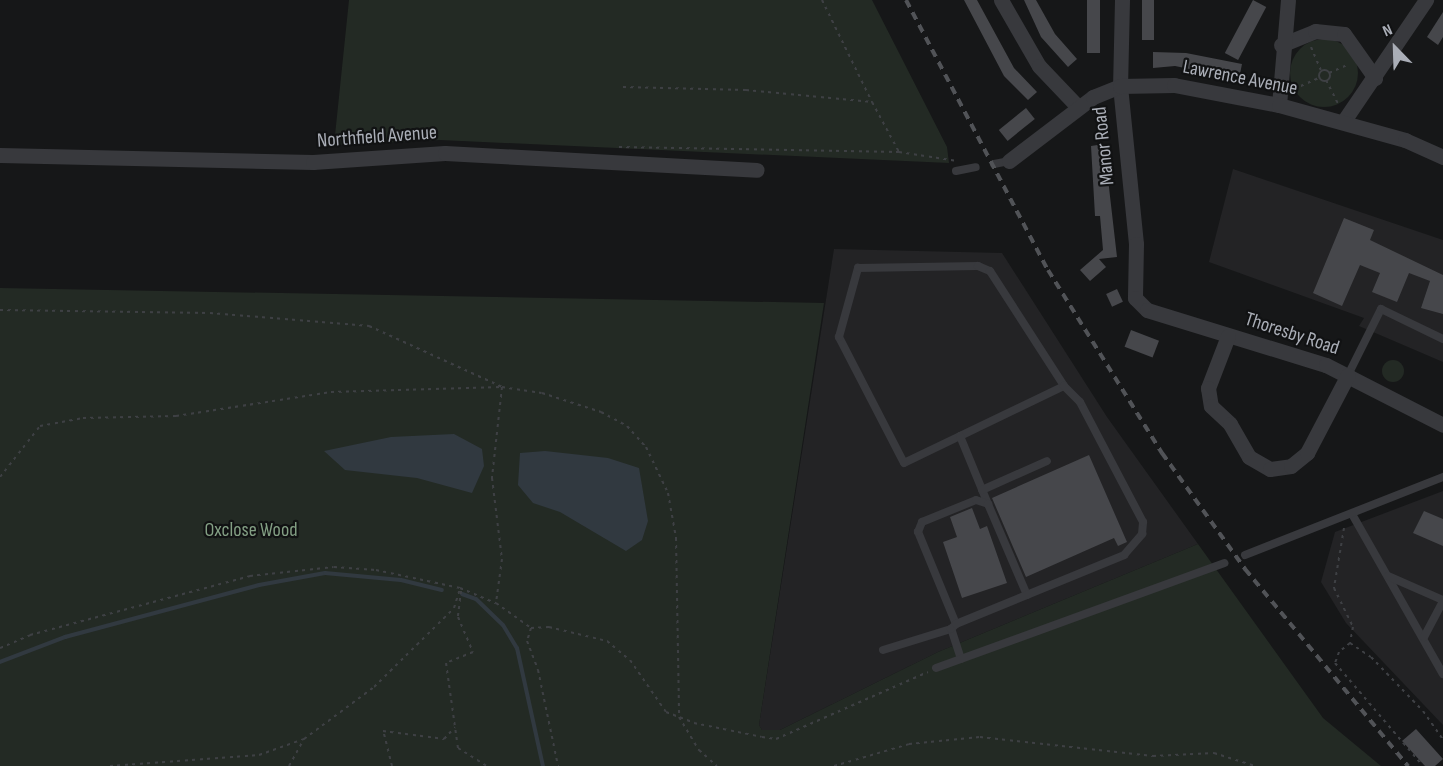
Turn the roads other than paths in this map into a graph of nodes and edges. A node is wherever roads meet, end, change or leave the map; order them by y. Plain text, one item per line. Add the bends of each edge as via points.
1 (1001, 0) edge
2 (1122, 0) edge
3 (1288, 0) edge
4 (1425, 0) edge
5 (1281, 45) junction
6 (1375, 78) junction
7 (1120, 86) junction
8 (1280, 100) junction
9 (1078, 107) junction
10 (1344, 121) junction
11 (0, 155) edge
12 (1443, 157) edge
13 (1001, 163) dead end
14 (973, 168) road end
15 (757, 170) dead end
16 (956, 171) dead end
17 (1134, 288) joint
18 (1228, 336) junction
19 (1443, 339) edge
20 (1348, 375) junction
21 (1064, 386) junction
22 (1443, 425) edge
23 (960, 436) junction
24 (1047, 461) dead end
25 (1443, 477) edge
26 (982, 490) junction
27 (988, 504) junction
28 (1349, 515) junction
29 (1245, 555) dead end
30 (1225, 563) dead end
31 (1386, 576) junction
32 (1027, 595) junction
33 (1443, 601) edge
34 (953, 627) junction
35 (1424, 637) junction
36 (883, 651) dead end
37 (960, 659) junction
38 (936, 668) road end
39 (1443, 674) edge

1 - 9 street via 1039,66
2 - 7 street, Manor Road
3 - 5 street
4 - 6 street
5 - 6 street via 1306,33 1324,30 1344,34
5 - 8 street
6 - 10 street
7 - 8 street, Lawrence Avenue via 1194,86
7 - 9 street, Lawrence Avenue
7 - 17 street, Manor Road via 1136,244
8 - 10 street, Lawrence Avenue
9 - 13 street, Lawrence Avenue
10 - 12 street, Lawrence Avenue
11 - 15 street, Northfield Avenue via 313,162 445,153
14 - 16 lane
17 - 18 street, Thoresby Road via 1135,298 1147,310
18 - 20 street, Thoresby Road
18 - 20 street via 1208,388 1211,406 1230,424 1249,457 1270,469 1291,466 1307,453
19 - 20 lane via 1381,309
20 - 22 street, Thoresby Road
21 - 23 lane
21 - 23 lane via 990,272 978,266 858,268 840,337 904,463
21 - 32 lane via 1080,402 1143,522 1142,534 1124,555
23 - 26 lane
24 - 26 lane
25 - 28 lane
26 - 27 lane
27 - 32 lane
27 - 34 lane via 976,500 918,527
28 - 29 lane
28 - 31 lane
30 - 37 lane
31 - 33 lane
31 - 35 lane
32 - 34 lane
33 - 35 lane
34 - 36 lane
34 - 37 lane
35 - 39 lane
37 - 38 lane

